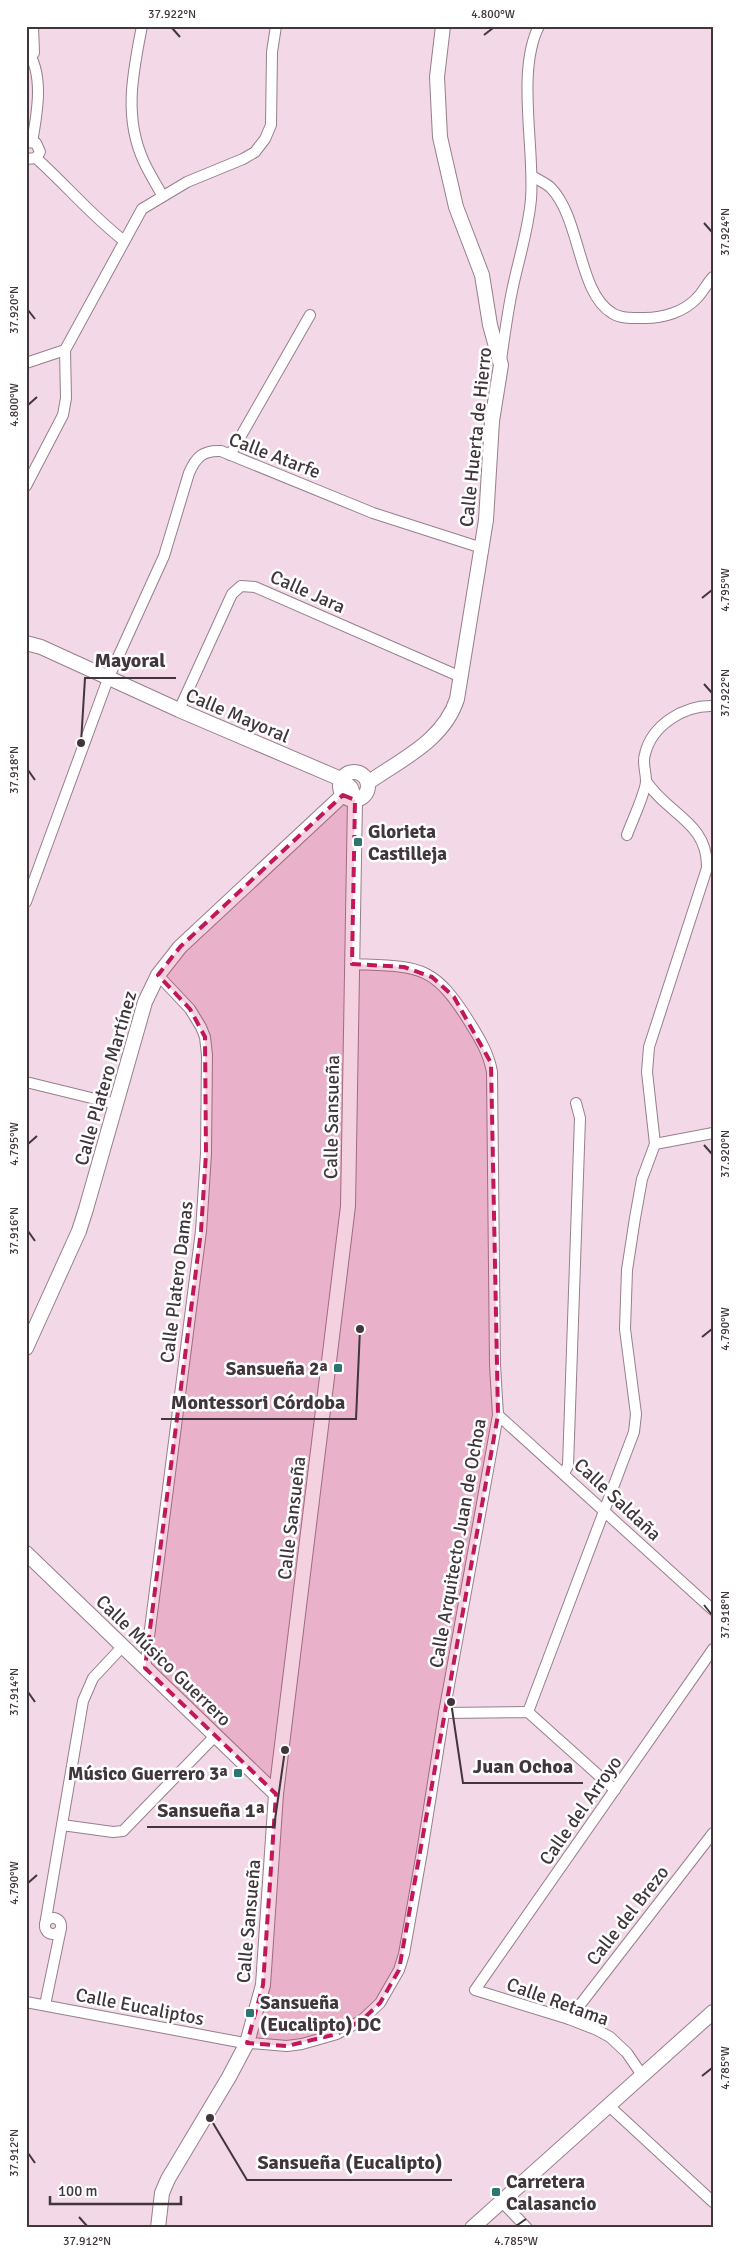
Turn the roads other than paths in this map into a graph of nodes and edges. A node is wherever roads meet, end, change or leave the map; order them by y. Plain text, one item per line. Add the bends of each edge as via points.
1 (142, 26) edge
2 (276, 26) edge
3 (443, 26) edge
4 (540, 26) edge
5 (31, 32) edge
6 (29, 53) edge
7 (29, 142) edge
8 (31, 159) edge
9 (532, 176) junction
10 (162, 195) junction
11 (124, 240) junction
12 (713, 276) edge
13 (310, 315) dead end
14 (490, 325) junction
15 (506, 327) junction
16 (65, 350) junction
17 (26, 363) edge
18 (501, 365) junction
19 (230, 455) junction
20 (26, 486) edge
21 (482, 548) junction
22 (26, 643) edge
23 (461, 677) junction
24 (108, 679) junction
25 (713, 706) edge
26 (179, 710) junction
27 (646, 781) junction
28 (369, 782) junction
29 (347, 790) junction
30 (627, 835) dead end
31 (26, 902) edge
32 (352, 964) junction
33 (158, 975) junction
34 (26, 1082) edge
35 (576, 1103) dead end
36 (116, 1104) junction
37 (713, 1133) edge
38 (655, 1144) junction
39 (26, 1348) edge
40 (498, 1415) junction
41 (564, 1473) junction
42 (605, 1511) junction
43 (26, 1553) edge
44 (713, 1610) edge
45 (123, 1646) junction
46 (713, 1649) edge
47 (145, 1668) junction
48 (528, 1712) junction
49 (444, 1713) junction
50 (215, 1736) junction
51 (615, 1790) junction
52 (276, 1794) junction
53 (62, 1825) junction
54 (713, 1833) edge
55 (475, 1990) joint
56 (26, 2002) edge
57 (45, 2005) junction
58 (713, 2012) edge
59 (569, 2019) junction
60 (248, 2043) junction
61 (642, 2075) junction
62 (608, 2105) junction
63 (501, 2201) junction
64 (713, 2202) edge
65 (158, 2228) edge
66 (472, 2228) edge
67 (527, 2228) edge

1 - 10 street via 132,80 131,108 144,163
2 - 10 street via 272,52 271,125 265,138 255,152 243,159
3 - 14 street via 437,77 440,137 456,207 482,275
4 - 9 street, Calle Huerta de Hierro via 533,41 528,68
5 - 6 street via 34,53
6 - 7 street via 37,80
7 - 8 street via 40,149
8 - 11 street via 69,188 105,226
9 - 12 street via 550,186 562,201 588,280 599,301 611,313 626,318 661,318 696,299
9 - 15 street, Calle Huerta de Hierro via 528,225
10 - 11 street via 142,209
11 - 16 street
13 - 19 street
14 - 15 street via 500,329
14 - 18 street
15 - 18 street, Calle Huerta de Hierro
16 - 17 street
16 - 20 street via 63,415
18 - 21 street, Calle Huerta de Hierro via 492,420
19 - 21 street, Calle Atarfe via 373,513
19 - 24 street, Calle Atarfe via 212,450 198,457 193,464 154,581
21 - 23 street, Calle Huerta de Hierro
22 - 24 street, Calle Mayoral
23 - 26 street, Calle Jara via 255,587 241,586 232,594
23 - 28 street, Calle Huerta de Hierro via 453,712 445,725 427,742
24 - 26 street, Calle Mayoral
24 - 31 street
25 - 27 street via 679,713 659,729 649,741 644,755
26 - 29 street, Calle Mayoral
27 - 30 street
27 - 38 street via 654,793 695,828 707,854 707,868 649,1048 647,1072
28 - 29 street, Calle Platero Martínez via 366,794
28 - 29 street via 360,774 350,772
29 - 32 street, Calle Sansueña
29 - 33 street, Calle Platero Martínez via 180,947
32 - 40 street, Calle Arquitecto Juan de Ochoa via 404,967 432,977 454,997 482,1042 491,1064
32 - 52 street, Calle Sansueña via 348,1206
33 - 36 street, Calle Platero Martínez via 145,1002
33 - 47 street, Calle Platero Damas via 190,1009 205,1037 206,1154 200,1241
34 - 36 street
35 - 41 street via 580,1118 568,1466
36 - 39 street, Calle Platero Martínez via 79,1231
37 - 38 street
38 - 42 street via 642,1179 627,1270 625,1329 636,1414 634,1432
40 - 41 street, Calle Saldaña
40 - 49 street, Calle Arquitecto Juan de Ochoa
41 - 42 street, Calle Saldaña
42 - 44 street, Calle Saldaña
42 - 48 street
43 - 45 street, Calle Músico Guerrero
45 - 47 street, Calle Músico Guerrero
45 - 53 street via 93,1678 83,1701
46 - 51 street, Calle del Arroyo
47 - 50 street, Calle Músico Guerrero
48 - 49 street
48 - 51 street
49 - 60 street, Calle Arquitecto Juan de Ochoa via 404,1954 387,1994 362,2020 337,2034 287,2046
50 - 52 street, Calle Músico Guerrero
50 - 53 street via 123,1831
51 - 55 street, Calle del Arroyo
52 - 60 street, Calle Sansueña via 263,1985
53 - 57 street via 45,1925 47,1920 54,1918 61,1928
54 - 59 street, Calle del Brezo
55 - 59 street, Calle Retama
56 - 57 street, Calle Eucaliptos
57 - 60 street, Calle Eucaliptos
58 - 61 street
59 - 61 street, Calle Retama via 610,2037 627,2053
60 - 65 street, Calle Sansueña via 168,2178 162,2193
61 - 62 street
62 - 63 street
62 - 64 street
63 - 66 street
63 - 67 street

